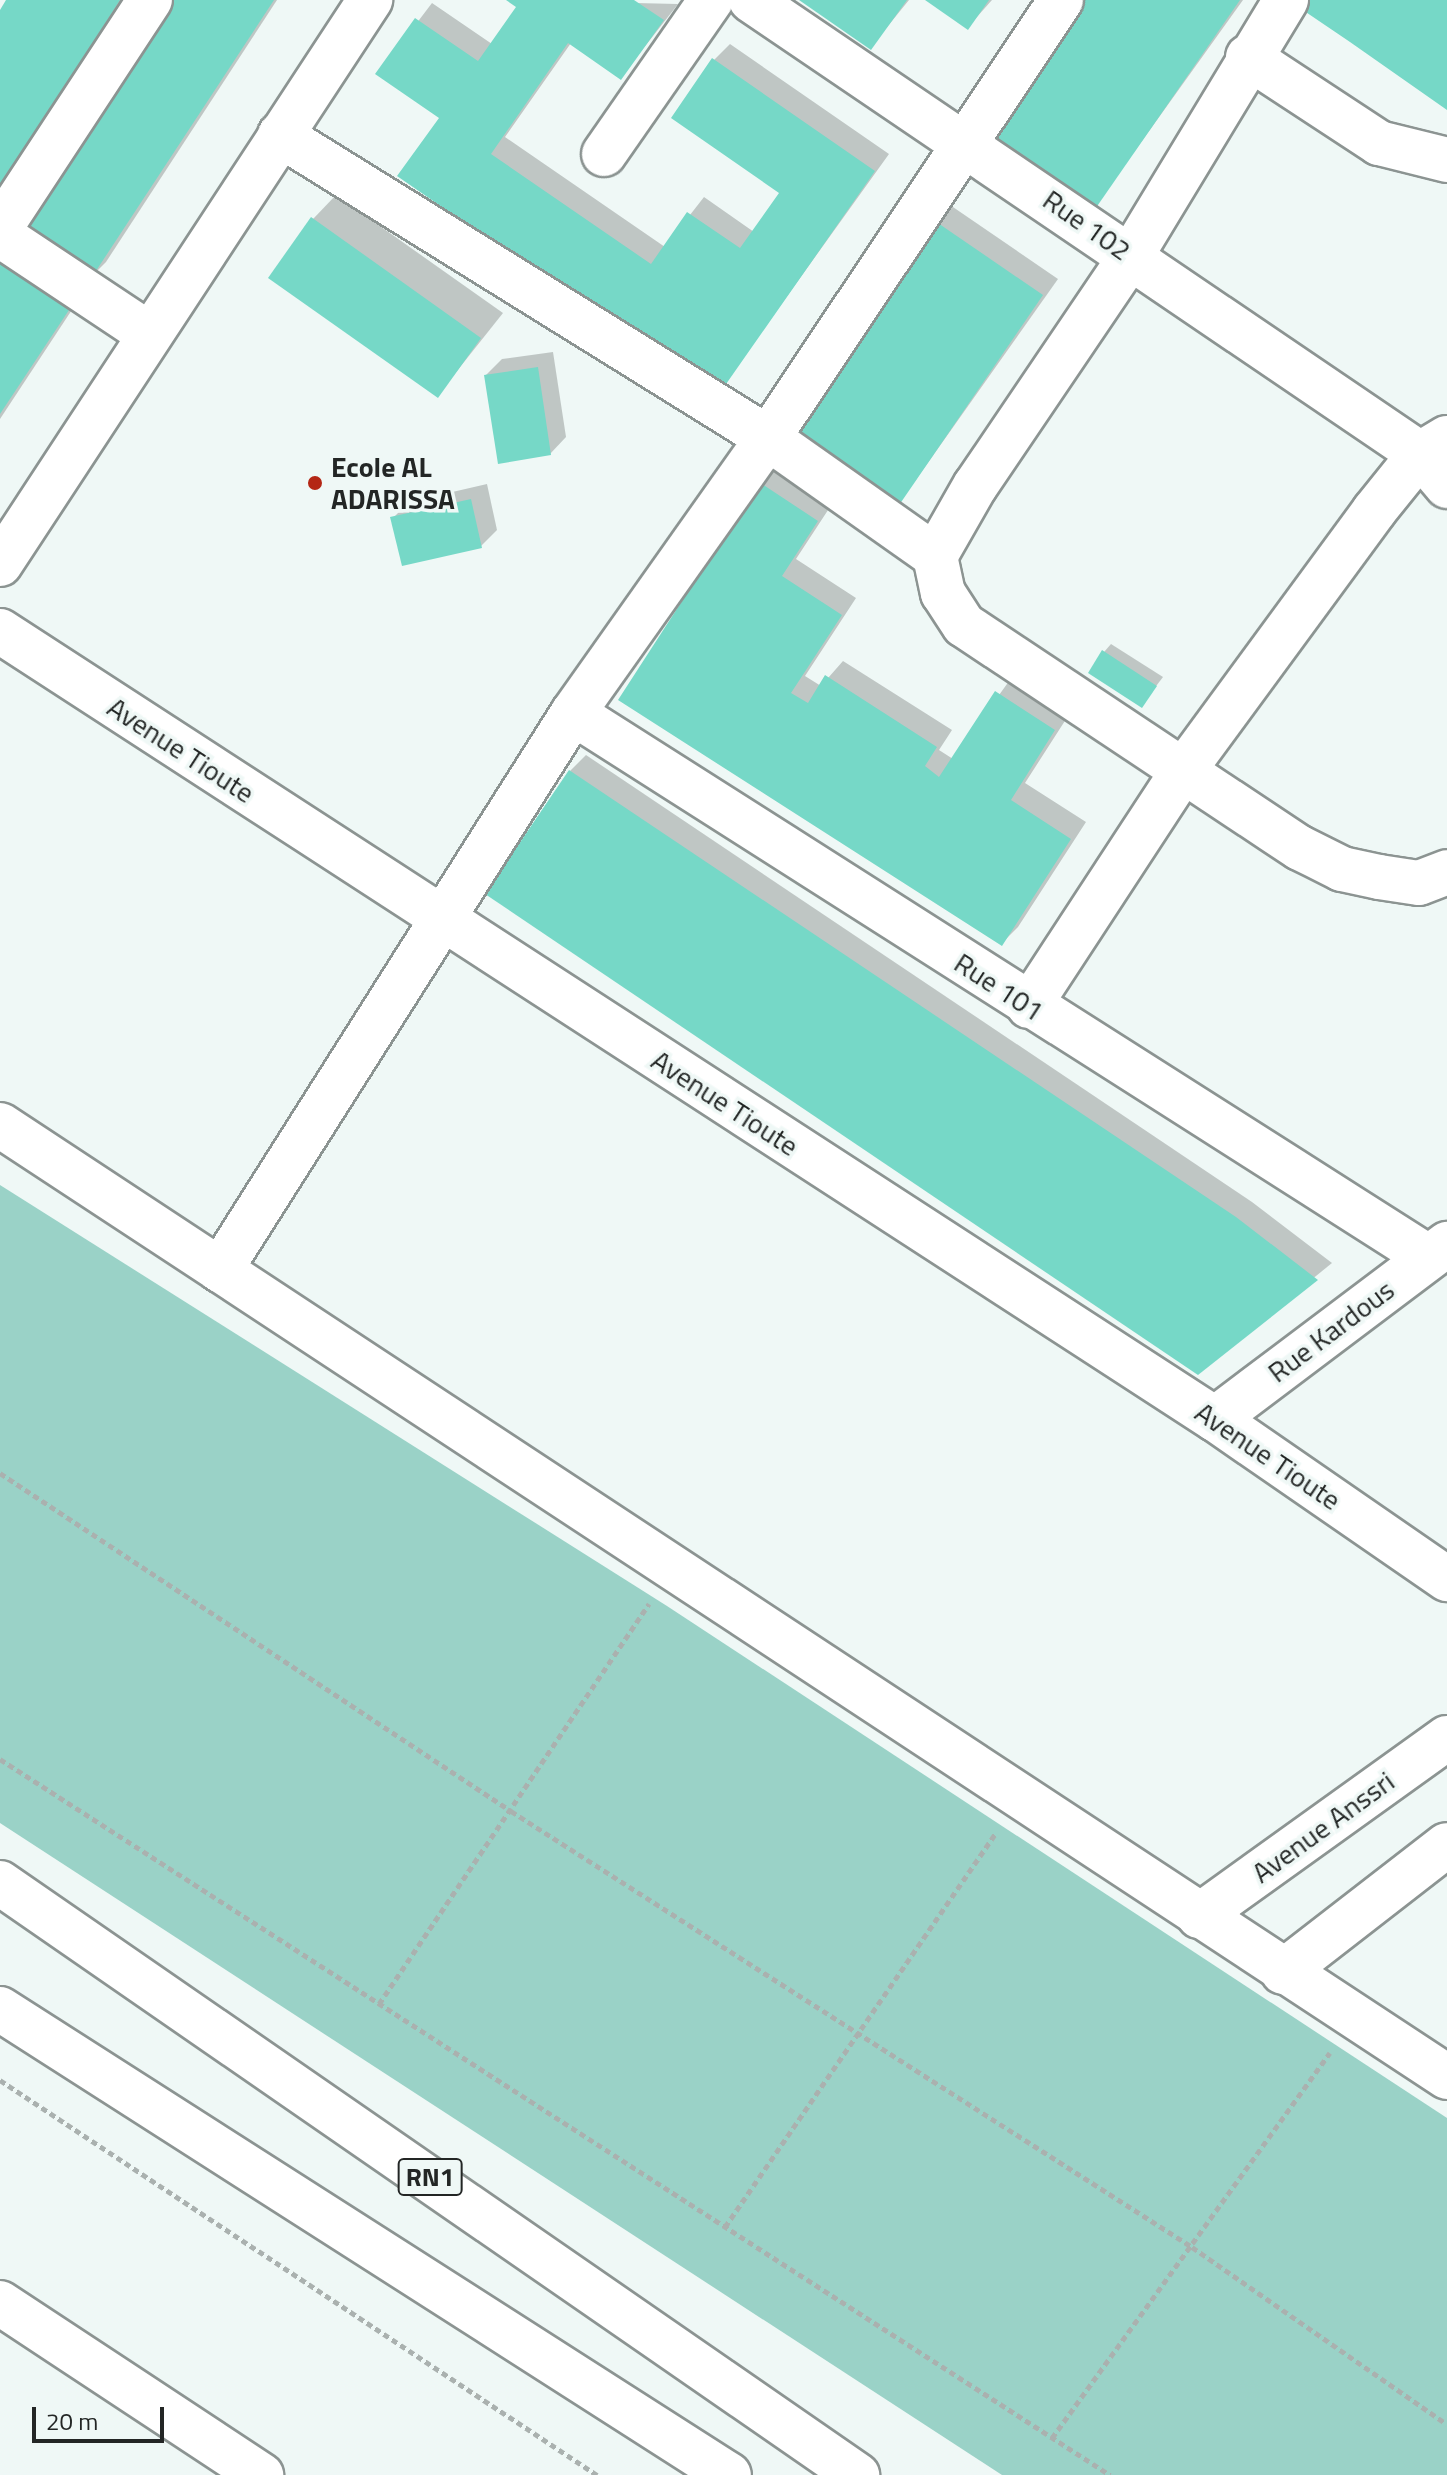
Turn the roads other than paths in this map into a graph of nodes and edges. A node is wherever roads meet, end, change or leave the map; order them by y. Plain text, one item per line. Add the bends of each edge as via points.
1 (150, 0) edge
2 (370, 0) edge
3 (711, 0) edge
4 (751, 0) edge
5 (1061, 0) edge
6 (1286, 0) edge
7 (1248, 57) junction
8 (280, 135) junction
9 (969, 143) junction
10 (604, 154) dead end
11 (1447, 160) edge
12 (0, 228) edge
13 (0, 235) edge
14 (1131, 256) junction
15 (149, 334) junction
16 (768, 438) junction
17 (1438, 460) edge
18 (935, 556) junction
19 (0, 564) edge
20 (0, 631) edge
21 (573, 713) junction
22 (1181, 774) junction
23 (1447, 872) edge
24 (439, 919) junction
25 (1029, 1006) junction
26 (0, 1125) edge
27 (1438, 1250) edge
28 (220, 1270) junction
29 (1215, 1419) junction
30 (1447, 1579) edge
31 (1447, 1738) edge
32 (1447, 1845) edge
33 (0, 1883) edge
34 (1199, 1916) junction
35 (1283, 1972) junction
36 (0, 2009) edge
37 (1447, 2077) edge
38 (0, 2303) edge
39 (261, 2475) edge
40 (729, 2475) edge
41 (857, 2475) edge

1 - 12 main road
2 - 8 main road
3 - 10 main road
4 - 9 main road, Rue 102
5 - 9 main road
6 - 7 main road
7 - 11 main road via 1379,143
7 - 14 main road
8 - 15 main road
8 - 16 main road
9 - 14 main road, Rue 102
9 - 16 main road
13 - 15 main road
14 - 17 main road, Rue 102
14 - 18 main road via 975,486
15 - 19 main road
16 - 18 main road
16 - 21 main road
17 - 22 main road
18 - 22 main road via 943,593 964,625
20 - 24 main road, Avenue Tioute
21 - 24 main road
21 - 25 main road, Rue 101
22 - 23 main road via 1342,869 1419,883
22 - 25 main road
24 - 28 main road
24 - 29 main road, Avenue Tioute
25 - 27 main road, Rue 101
26 - 28 main road
27 - 29 main road, Rue Kardous
28 - 34 main road
29 - 30 main road, Avenue Tioute
31 - 34 main road, Avenue Anssri
32 - 35 main road
33 - 41 main road, RN1
34 - 35 main road
35 - 37 main road
36 - 40 main road
38 - 39 main road

